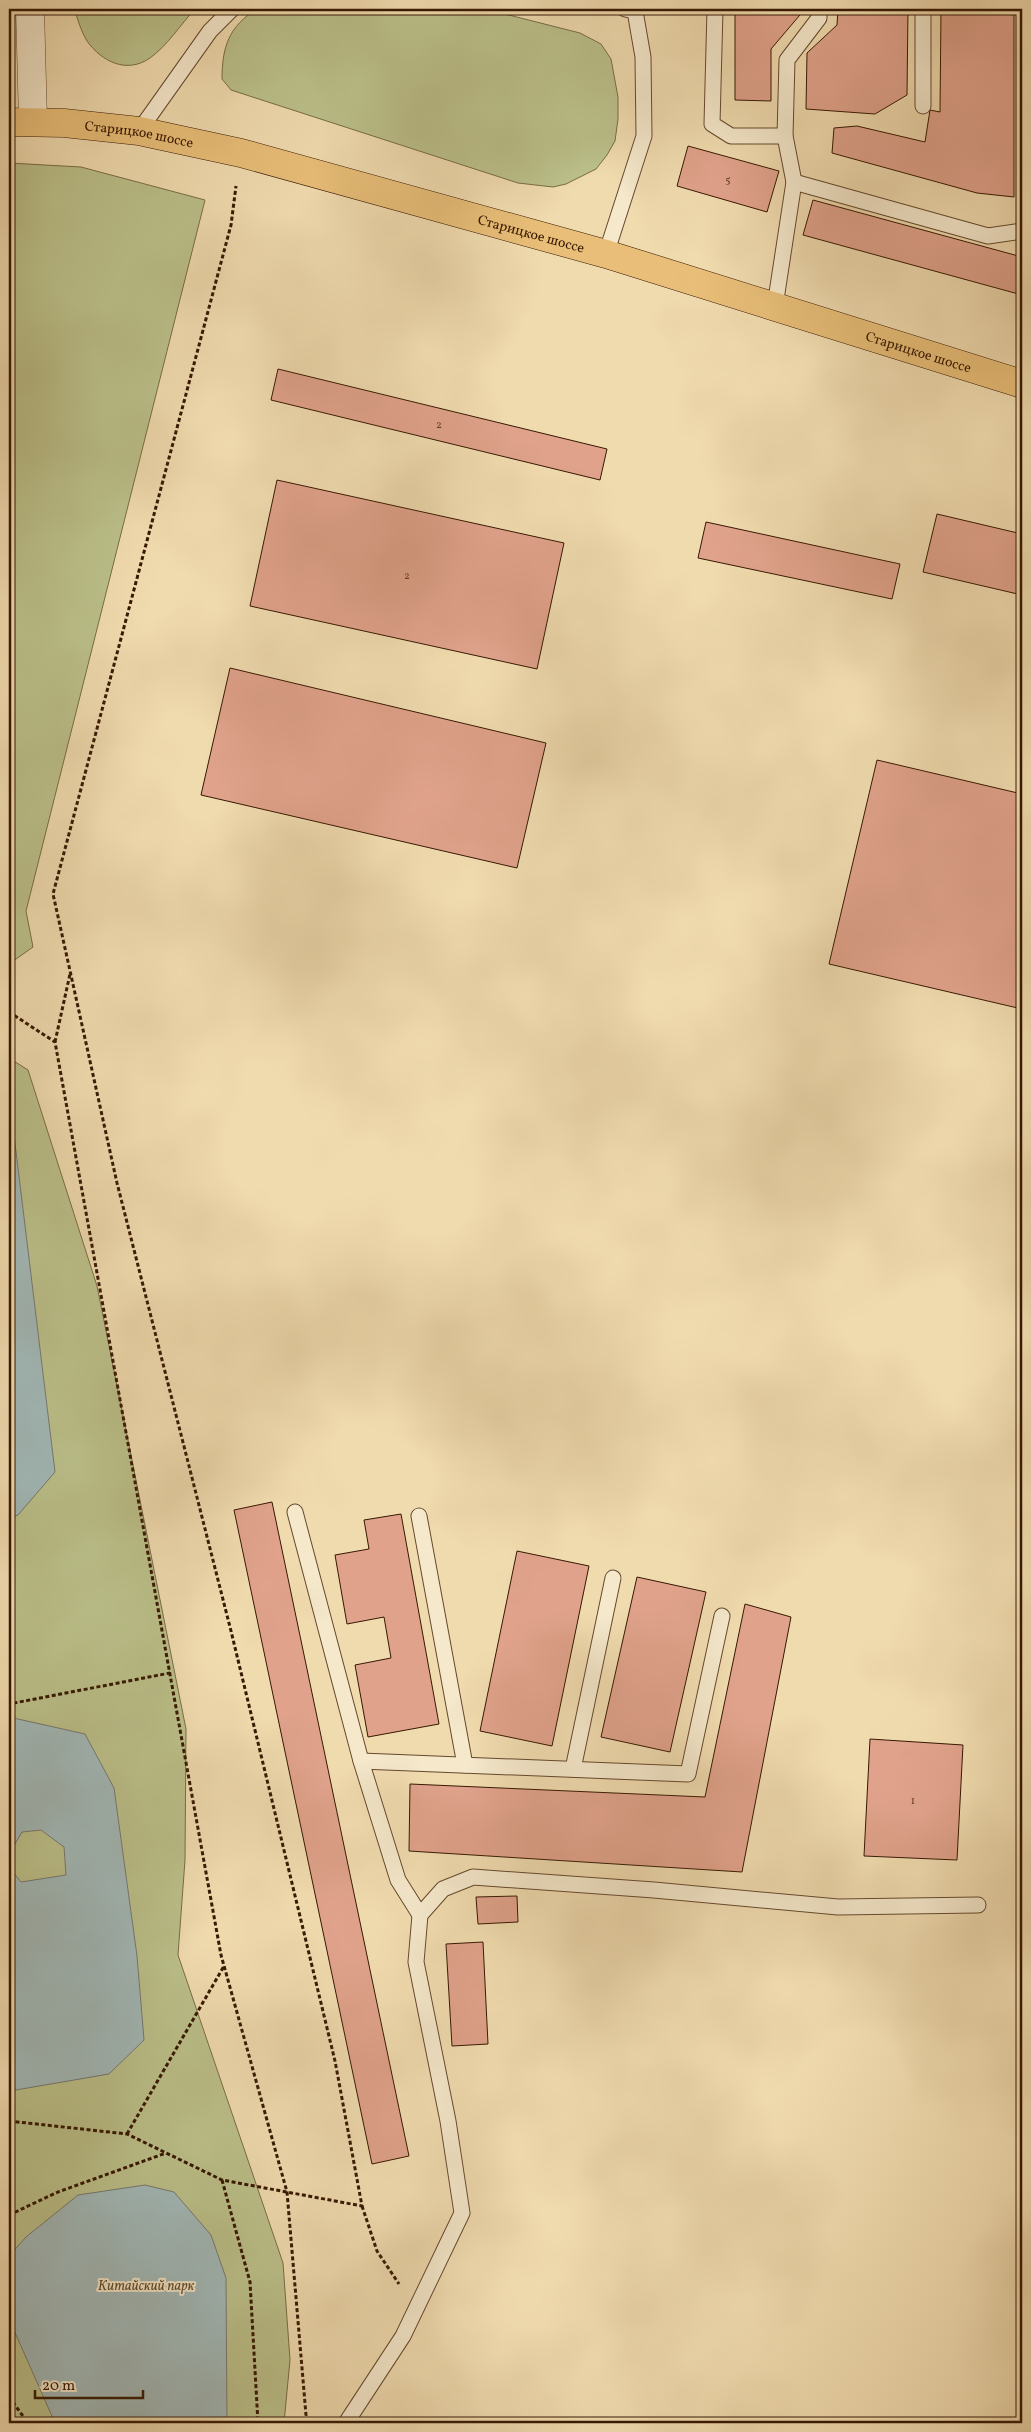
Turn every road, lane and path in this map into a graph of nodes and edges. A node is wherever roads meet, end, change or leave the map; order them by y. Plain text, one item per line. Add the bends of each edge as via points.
1 (30, 9) edge
2 (232, 9) edge
3 (716, 9) edge
4 (819, 9) edge
5 (923, 9) edge
6 (631, 10) edge
7 (923, 106) dead end
8 (21, 122) edge
9 (138, 131) junction
10 (785, 136) junction
11 (241, 153) junction
12 (794, 182) junction
13 (1022, 231) edge
14 (606, 254) junction
15 (775, 306) junction
16 (1022, 384) edge
17 (71, 972) junction
18 (9, 1012) edge
19 (55, 1042) junction
20 (295, 1512) dead end
21 (419, 1516) dead end
22 (613, 1578) dead end
23 (722, 1616) dead end
24 (170, 1673) junction
25 (9, 1708) edge
26 (361, 1761) junction
27 (465, 1765) junction
28 (573, 1769) junction
29 (978, 1905) dead end
30 (420, 1915) junction
31 (224, 1965) junction
32 (9, 2121) edge
33 (127, 2134) junction
34 (167, 2153) junction
35 (222, 2180) junction
36 (287, 2192) junction
37 (362, 2206) junction
38 (9, 2215) edge
39 (415, 2310) junction
40 (9, 2397) edge
41 (28, 2423) edge
42 (258, 2423) edge
43 (304, 2423) edge
44 (346, 2423) edge

1 - 8 street
2 - 9 lane via 210,31
3 - 10 lane via 712,124 731,136
4 - 10 lane via 819,18 786,60
5 - 7 lane
6 - 14 lane via 642,57 644,136
8 - 9 main road, Старицкое шоссе
9 - 11 main road, Старицкое шоссе
10 - 12 lane
11 - 14 main road, Старицкое шоссе
11 - 17 path via 231,225 53,894
12 - 13 lane via 988,236
12 - 15 lane
14 - 15 main road, Старицкое шоссе
15 - 16 main road, Старицкое шоссе
17 - 19 path
17 - 37 path via 118,1183 335,2060
18 - 19 path
19 - 24 path
20 - 26 lane
21 - 27 lane
22 - 28 lane
23 - 28 lane via 688,1774
24 - 25 path via 14,1703
24 - 31 path
26 - 27 lane
26 - 30 lane via 398,1880
27 - 28 lane
29 - 30 lane via 838,1907 473,1877 443,1889
30 - 39 lane via 416,1962 448,2121 462,2213
31 - 33 path
31 - 36 path
32 - 33 path
33 - 34 path
34 - 35 path
34 - 38 path via 58,2192
35 - 36 path
35 - 42 path via 250,2282
36 - 37 path
36 - 43 path via 306,2415
37 - 39 path via 377,2251
39 - 44 lane via 403,2336
40 - 41 path

